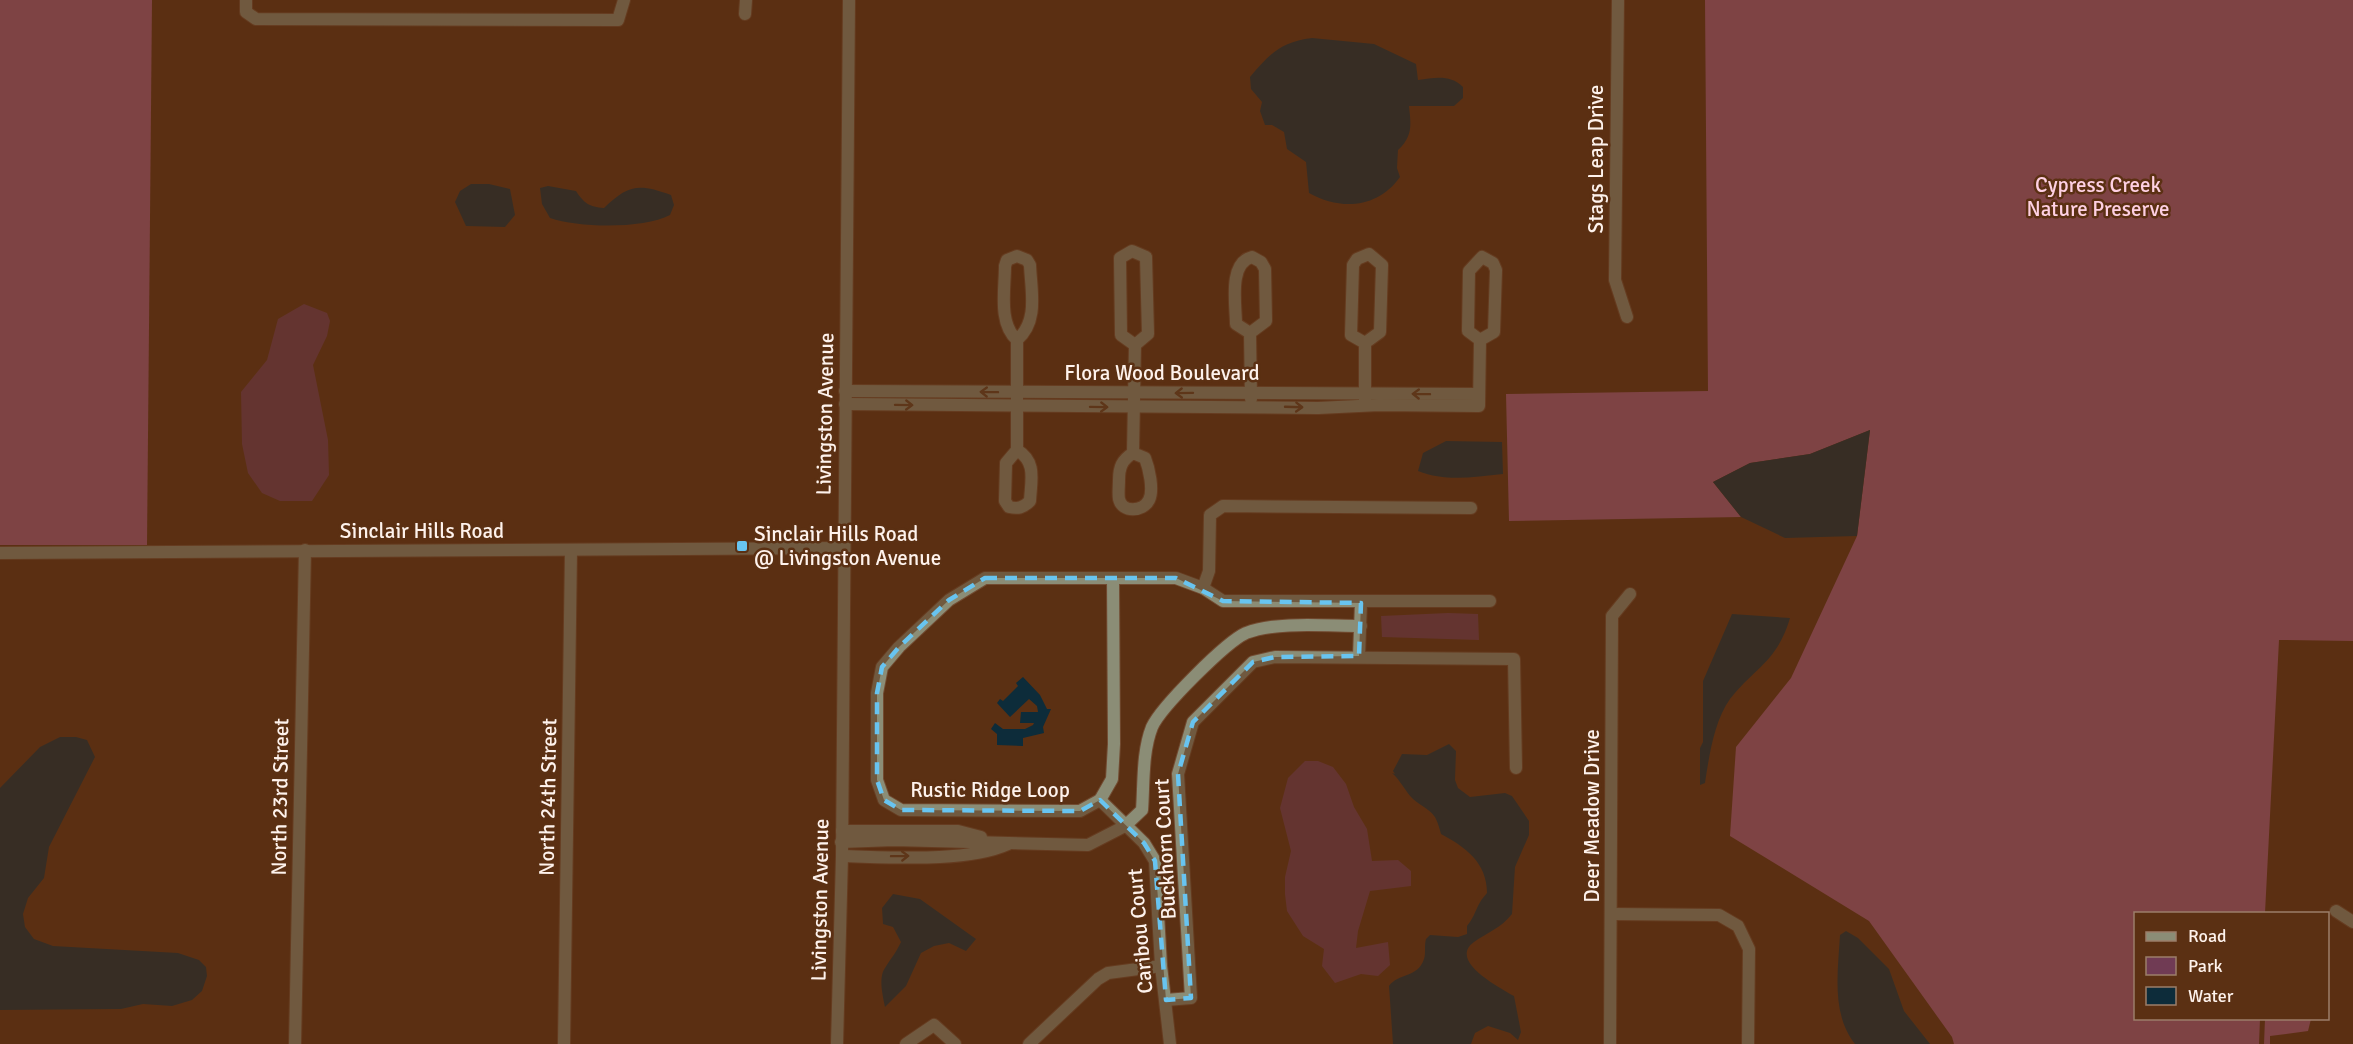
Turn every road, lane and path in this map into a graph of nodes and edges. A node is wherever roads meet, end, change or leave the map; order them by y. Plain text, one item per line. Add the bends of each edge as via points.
1 (246, 0) edge
2 (624, 0) edge
3 (746, 0) edge
4 (849, 0) edge
5 (1618, 0) edge
6 (746, 14) dead end
7 (1627, 317) dead end
8 (1250, 333) junction
9 (1017, 340) junction
10 (1480, 340) junction
11 (1365, 343) junction
12 (1135, 345) junction
13 (845, 391) junction
14 (1250, 392) junction
15 (1016, 393) junction
16 (1133, 394) junction
17 (1365, 400) junction
18 (845, 404) junction
19 (1016, 406) junction
20 (1251, 406) junction
21 (1132, 408) junction
22 (1017, 450) dead end
23 (1133, 453) dead end
24 (1471, 508) dead end
25 (843, 548) junction
26 (305, 550) junction
27 (571, 550) junction
28 (0, 553) edge
29 (1113, 578) junction
30 (1203, 588) junction
31 (1630, 594) dead end
32 (1490, 601) dead end
33 (1361, 603) junction
34 (1361, 626) junction
35 (1359, 656) junction
36 (1516, 768) dead end
37 (1100, 800) junction
38 (1125, 826) junction
39 (842, 836) junction
40 (1009, 843) junction
41 (842, 856) junction
42 (2336, 911) dead end
43 (1612, 914) junction
44 (2353, 922) edge
45 (1161, 966) junction
46 (1166, 1000) junction
47 (295, 1044) edge
48 (564, 1044) edge
49 (837, 1044) edge
50 (906, 1044) edge
51 (955, 1044) edge
52 (1029, 1044) edge
53 (1170, 1044) edge
54 (1610, 1044) edge
55 (1748, 1044) edge

1 - 2 street via 246,12 256,19 595,20 618,20
3 - 6 street
4 - 13 street, Livingston Avenue
5 - 7 street, Stags Leap Drive via 1615,280
8 - 8 street via 1236,324 1236,271 1246,258 1252,257 1262,262 1265,269 1266,321
8 - 14 street
9 - 9 street via 1009,333 1005,321 1005,266 1007,260 1017,256 1030,265 1032,320 1028,331
9 - 15 street
10 - 10 street via 1468,331 1469,271 1482,257 1493,263 1496,270 1494,332
10 - 17 street, Flora Wood Boulevard via 1479,400
11 - 11 street via 1352,335 1353,265 1369,254 1382,265 1380,332
11 - 17 street
12 - 12 street via 1120,335 1120,258 1132,251 1146,257 1148,334
12 - 16 street
15 -> 13 street, Flora Wood Boulevard
13 - 18 street, Livingston Avenue
14 -> 16 street, Flora Wood Boulevard
14 - 17 street, Flora Wood Boulevard
14 - 20 street
15 - 16 street, Flora Wood Boulevard
15 - 19 street
16 - 21 street
20 -> 17 street, Flora Wood Boulevard via 1318,408
18 -> 19 street, Flora Wood Boulevard
18 - 25 street, Livingston Avenue
19 -> 21 street, Flora Wood Boulevard
19 - 22 street
20 - 21 street, Flora Wood Boulevard
21 - 23 street
24 - 30 street via 1223,506 1210,515 1209,571
25 - 27 street, Sinclair Hills Road
25 - 39 street, Livingston Avenue
26 - 27 street, Sinclair Hills Road
26 - 28 street, Sinclair Hills Road
26 - 47 street, North 23rd Street
27 - 48 street, North 24th Street
29 - 30 street, Rustic Ridge Loop via 1176,578
29 - 37 street, Rustic Ridge Loop via 1112,779
29 - 37 street, Rustic Ridge Loop via 985,578 949,600 898,647 882,667 877,693 877,780 884,800 901,810 1080,811
30 - 33 street, Rustic Ridge Loop via 1223,601
31 - 43 street, Deer Meadow Drive via 1612,616
32 - 33 street, Rustic Ridge Loop
33 - 34 street
34 - 35 street
34 - 38 street via 1280,627 1246,634 1204,664 1153,726 1142,810
35 - 36 street, Buckhorn Court via 1514,658
35 - 46 street, Buckhorn Court via 1275,657 1253,662 1193,722 1178,774 1191,998
37 - 38 street, Rustic Ridge Loop
38 - 40 street via 1088,845
38 - 45 street, Caribou Court via 1144,843 1155,861
39 - 40 street
39 - 41 street, Livingston Avenue
41 -> 40 street via 969,855
41 - 49 street, Livingston Avenue
42 - 44 street
43 - 54 street, Deer Meadow Drive
43 - 55 street via 1719,915 1738,926 1749,949
45 - 46 street, Caribou Court
45 - 52 street via 1103,976
46 - 53 street, Caribou Court
50 - 51 street via 934,1025

